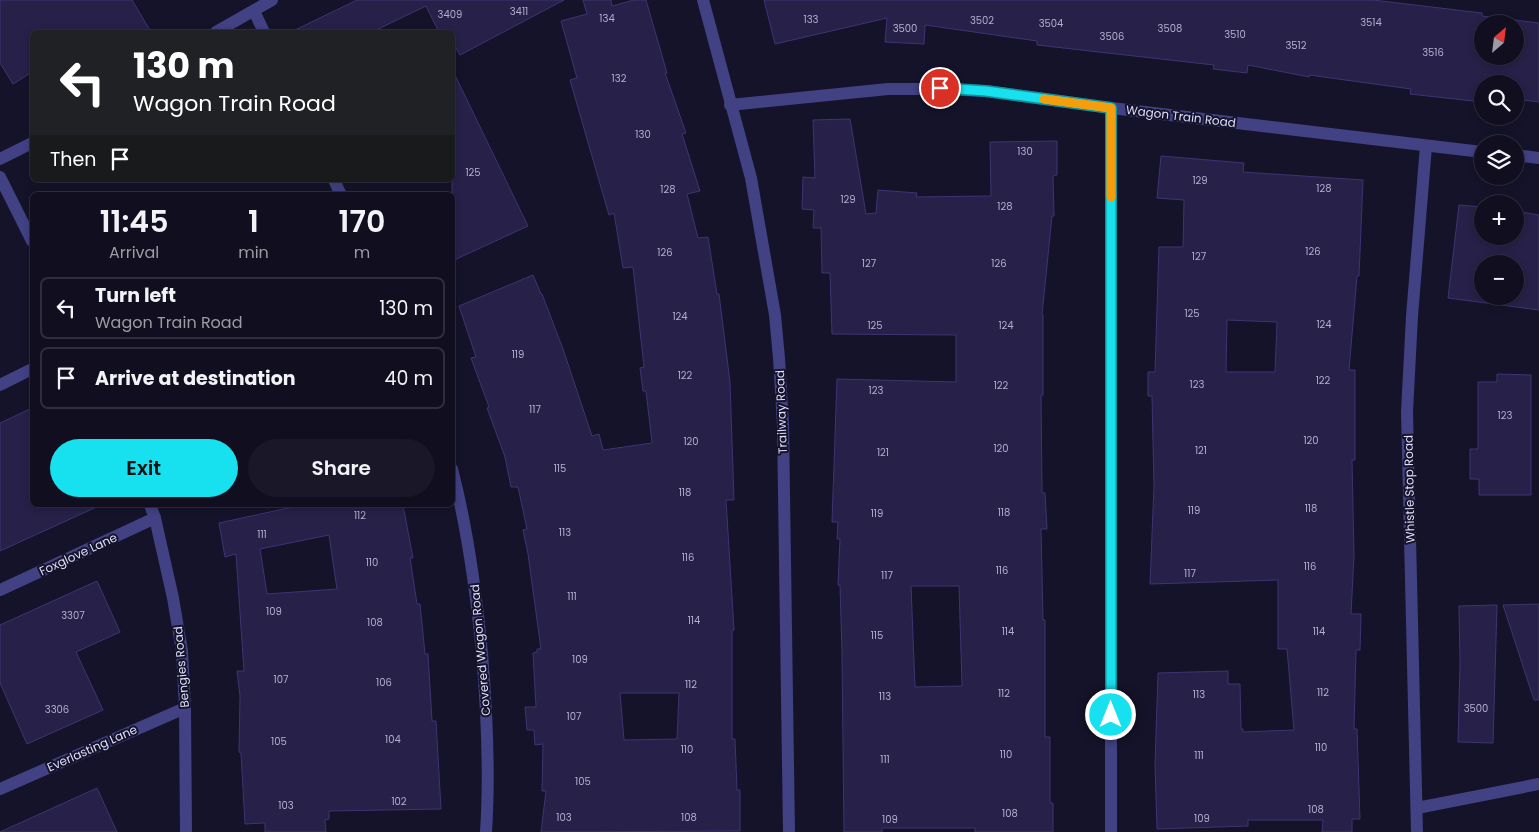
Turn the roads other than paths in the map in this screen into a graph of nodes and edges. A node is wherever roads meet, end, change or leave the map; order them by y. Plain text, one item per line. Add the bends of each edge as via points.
1 (272, 0) edge
2 (703, 0) edge
3 (254, 11) junction
4 (220, 30) edge
5 (263, 30) edge
6 (730, 105) junction
7 (1111, 108) junction
8 (30, 144) edge
9 (1426, 146) junction
10 (1474, 151) edge
11 (1524, 156) edge
12 (1539, 158) edge
13 (0, 159) edge
14 (0, 177) edge
15 (30, 237) edge
16 (30, 370) edge
17 (0, 385) edge
18 (455, 482) edge
19 (151, 507) edge
20 (155, 518) junction
21 (0, 590) edge
22 (185, 708) junction
23 (1539, 784) edge
24 (0, 789) edge
25 (1417, 808) junction
26 (186, 832) edge
27 (486, 832) edge
28 (789, 832) edge
29 (1111, 832) edge
30 (1417, 832) edge

1 - 3 street
2 - 6 street, Trailway Road
3 - 4 street
3 - 5 street
6 - 7 street, Wagon Train Road via 888,89 940,88
6 - 28 street, Trailway Road via 751,178 779,358 783,425
7 - 9 street, Wagon Train Road
7 - 29 street
8 - 13 street
9 - 10 street, Wagon Train Road
9 - 25 street, Whistle Stop Road via 1408,412
11 - 12 street
14 - 15 street
16 - 17 street
18 - 27 street, Covered Wagon Road via 477,597 487,732
19 - 20 street, Bengies Road
20 - 21 street, Foxglove Lane
20 - 22 street, Bengies Road via 182,651
22 - 24 street, Everlasting Lane
22 - 26 street, Bengies Road
23 - 25 street
25 - 30 street, Whistle Stop Road

